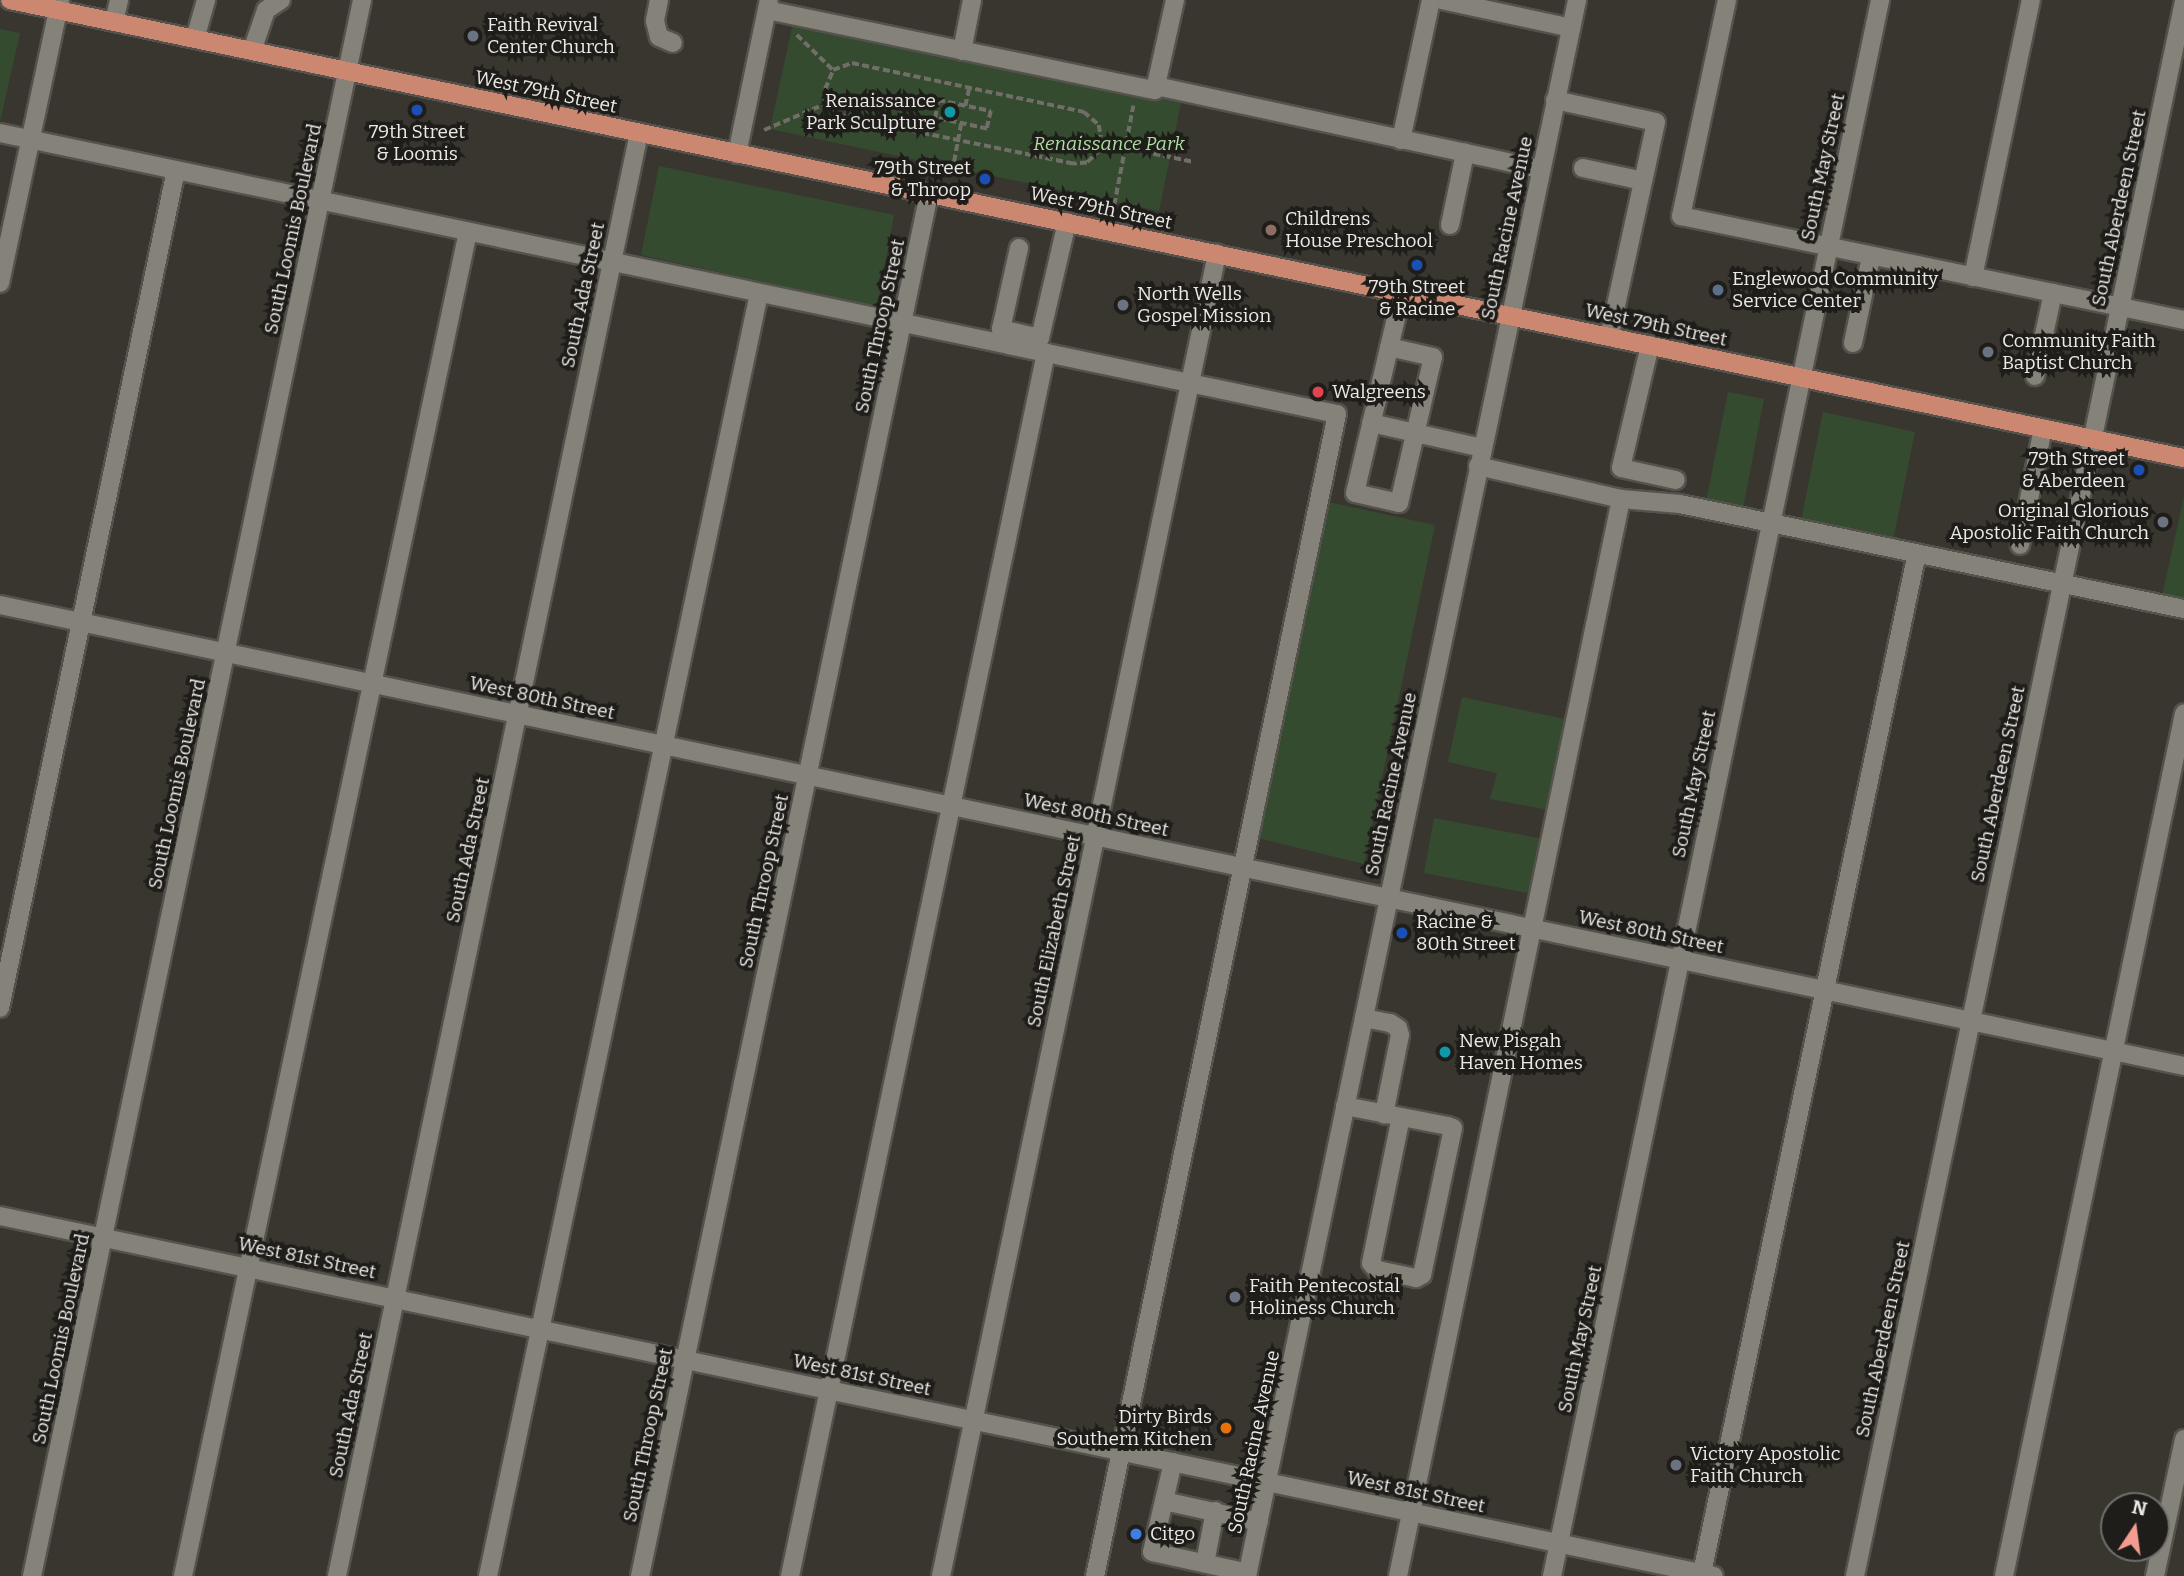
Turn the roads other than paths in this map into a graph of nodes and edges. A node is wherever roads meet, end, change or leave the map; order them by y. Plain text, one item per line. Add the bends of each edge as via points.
1 (10, 0) edge
2 (119, 0) edge
3 (206, 0) edge
4 (362, 0) edge
5 (659, 0) edge
6 (972, 0) edge
7 (1175, 0) edge
8 (1431, 0) edge
9 (1442, 0) edge
10 (1577, 0) edge
11 (1727, 0) edge
12 (1880, 0) edge
13 (2031, 0) edge
14 (276, 1) edge
15 (2184, 1) edge
16 (59, 5) edge
17 (768, 5) edge
18 (114, 22) junction
19 (1571, 28) junction
20 (195, 39) junction
21 (673, 43) dead end
22 (252, 51) junction
23 (962, 51) junction
24 (347, 71) junction
25 (1156, 88) junction
26 (1555, 100) junction
27 (0, 133) edge
28 (639, 133) junction
29 (1401, 139) junction
30 (31, 140) junction
31 (1465, 153) junction
32 (737, 154) junction
33 (1583, 168) dead end
34 (1541, 169) junction
35 (176, 170) junction
36 (1643, 181) junction
37 (929, 194) junction
38 (320, 201) junction
39 (1067, 222) junction
40 (1450, 225) dead end
41 (468, 232) junction
42 (1020, 248) dead end
43 (1828, 248) junction
44 (1217, 254) junction
45 (1871, 257) junction
46 (612, 262) junction
47 (1973, 277) junction
48 (0, 283) edge
49 (759, 293) junction
50 (1402, 293) junction
51 (2053, 293) junction
52 (2119, 307) junction
53 (1510, 316) junction
54 (2184, 320) edge
55 (902, 323) junction
56 (1609, 337) junction
57 (1853, 342) dead end
58 (1650, 345) junction
59 (1389, 347) junction
60 (1046, 353) junction
61 (2035, 376) dead end
62 (1800, 377) junction
63 (1191, 383) junction
64 (1371, 423) junction
65 (2043, 428) junction
66 (1415, 433) junction
67 (2092, 438) junction
68 (1482, 448) junction
69 (2184, 458) edge
70 (1478, 467) junction
71 (1676, 480) dead end
72 (1621, 499) junction
73 (1769, 522) junction
74 (2020, 545) dead end
75 (1917, 553) junction
76 (2062, 583) junction
77 (0, 605) edge
78 (2184, 609) edge
79 (80, 622) junction
80 (226, 653) junction
81 (371, 684) junction
82 (2184, 714) edge
83 (517, 715) junction
84 (662, 745) junction
85 (807, 776) junction
86 (951, 806) junction
87 (1096, 836) junction
88 (1243, 868) junction
89 (1389, 898) junction
90 (1533, 929) junction
91 (1679, 960) junction
92 (1824, 990) junction
93 (0, 1008) edge
94 (1364, 1018) junction
95 (1970, 1021) junction
96 (2114, 1051) junction
97 (2184, 1066) edge
98 (1345, 1106) junction
99 (1393, 1116) junction
100 (0, 1216) edge
101 (104, 1237) junction
102 (247, 1267) junction
103 (396, 1298) junction
104 (539, 1328) junction
105 (685, 1359) junction
106 (829, 1390) junction
107 (973, 1420) junction
108 (2184, 1439) edge
109 (1121, 1451) junction
110 (1173, 1462) junction
111 (1267, 1482) junction
112 (1164, 1501) junction
113 (1215, 1511) junction
114 (1411, 1512) junction
115 (1259, 1522) junction
116 (1559, 1544) junction
117 (1205, 1563) junction
118 (1248, 1574) edge
119 (1708, 1575) edge
120 (32, 1576) edge
121 (183, 1576) edge
122 (337, 1576) edge
123 (488, 1576) edge
124 (639, 1576) edge
125 (790, 1576) edge
126 (941, 1576) edge
127 (1095, 1576) edge
128 (1398, 1576) edge
129 (1552, 1576) edge
130 (1855, 1576) edge
131 (2004, 1576) edge
132 (2155, 1576) edge

1 - 16 main road, West 79th Street
2 - 18 street
3 - 20 street
4 - 24 street, South Loomis Boulevard
5 - 21 street via 655,21 659,37
6 - 23 street
7 - 25 street
8 - 29 street
9 - 19 street
10 - 19 street, South Racine Avenue
11 - 43 street via 1681,216
12 - 43 street, South May Street
13 - 47 street
14 - 22 street via 266,10
15 - 52 street, South Aberdeen Street
16 - 18 main road, West 79th Street
16 - 30 street
17 - 23 street
17 - 32 street
18 - 20 main road, West 79th Street
19 - 26 street, South Racine Avenue
20 - 22 main road, West 79th Street
22 - 24 main road, West 79th Street
23 - 25 street
24 - 28 main road, West 79th Street
24 - 38 street, South Loomis Boulevard
25 - 29 street
26 - 34 street, South Racine Avenue
26 - 36 street via 1656,122
27 - 30 street
28 - 32 main road, West 79th Street
28 - 46 street, South Ada Street
29 - 31 street
30 - 35 street
30 - 48 street
31 - 34 street
31 - 40 street
32 - 37 main road, West 79th Street
33 - 36 street
34 - 53 street, South Racine Avenue
35 - 38 street
35 - 79 street
36 - 56 street
37 - 39 main road, West 79th Street
37 - 55 street, South Throop Street
38 - 41 street
38 - 80 street, South Loomis Boulevard
39 - 42 street via 1040,338 1001,329
39 - 44 main road, West 79th Street
41 - 46 street
41 - 81 street
43 - 45 street
43 - 62 street, South May Street
44 - 50 main road, West 79th Street
44 - 63 street, South Elizabeth Street
45 - 47 street
45 - 57 street
46 - 49 street
46 - 83 street, South Ada Street
47 - 51 street
49 - 55 street
49 - 84 street
50 - 53 main road, West 79th Street
50 - 59 street
51 - 52 street
51 - 61 street
52 - 54 street
52 - 67 street, South Aberdeen Street
53 - 56 main road, West 79th Street
53 - 68 street, South Racine Avenue
55 - 60 street
55 - 85 street, South Throop Street
56 - 58 main road, West 79th Street
58 - 62 main road, West 79th Street
58 - 71 street via 1621,468
59 - 64 street
59 - 66 street via 1433,357
60 - 63 street
60 - 86 street
62 - 65 main road, West 79th Street
62 - 73 street, South May Street
63 - 87 street, South Elizabeth Street
63 - 88 street via 1337,414
64 - 66 street
64 - 66 street via 1355,493 1399,503
65 - 67 main road, West 79th Street
65 - 74 street
66 - 68 street
67 - 69 main road, West 79th Street
67 - 76 street, South Aberdeen Street
68 - 70 street, South Racine Avenue
70 - 72 street
70 - 89 street, South Racine Avenue
72 - 73 street via 1680,504
72 - 90 street
73 - 75 street
73 - 91 street, South May Street
75 - 76 street
75 - 92 street
76 - 78 street
76 - 95 street, South Aberdeen Street
77 - 79 street, West 80th Street
79 - 80 street, West 80th Street
79 - 93 street
80 - 81 street, West 80th Street
80 - 101 street, South Loomis Boulevard
81 - 83 street, West 80th Street
81 - 102 street
82 - 96 street
83 - 84 street, West 80th Street
83 - 103 street, South Ada Street
84 - 85 street, West 80th Street
84 - 104 street
85 - 86 street, West 80th Street
85 - 105 street, South Throop Street
86 - 87 street, West 80th Street
86 - 106 street
87 - 88 street, West 80th Street
87 - 107 street, South Elizabeth Street
88 - 89 street, West 80th Street
88 - 109 street
89 - 90 street, West 80th Street
89 - 94 street, South Racine Avenue
90 - 91 street, West 80th Street
90 - 114 street
91 - 92 street, West 80th Street
91 - 116 street, South May Street
92 - 95 street, West 80th Street
92 - 119 street
94 - 98 street, South Racine Avenue
94 - 99 street via 1398,1028
95 - 96 street, West 80th Street
95 - 130 street, South Aberdeen Street
96 - 97 street, West 80th Street
96 - 131 street
98 - 99 street
98 - 111 street, South Racine Avenue
99 - 99 street via 1452,1127 1454,1132 1422,1275 1416,1278 1377,1270 1371,1263
100 - 101 street, West 81st Street
101 - 102 street, West 81st Street
101 - 120 street, South Loomis Boulevard
102 - 103 street, West 81st Street
102 - 121 street
103 - 104 street, West 81st Street
103 - 122 street, South Ada Street
104 - 105 street, West 81st Street
104 - 123 street
105 - 106 street, West 81st Street
105 - 124 street, South Throop Street
106 - 107 street, West 81st Street
106 - 125 street
107 - 109 street, West 81st Street
107 - 126 street, South Elizabeth Street
108 - 132 street
109 - 110 street, West 81st Street
109 - 127 street
110 - 111 street, West 81st Street
110 - 112 street
111 - 114 street, West 81st Street
111 - 115 street, South Racine Avenue
112 - 113 street
112 - 117 street via 1152,1552
113 - 115 street
113 - 117 street
114 - 116 street, West 81st Street
114 - 128 street
115 - 118 street, South Racine Avenue
116 - 119 street, West 81st Street
116 - 129 street, South May Street
117 - 118 street

